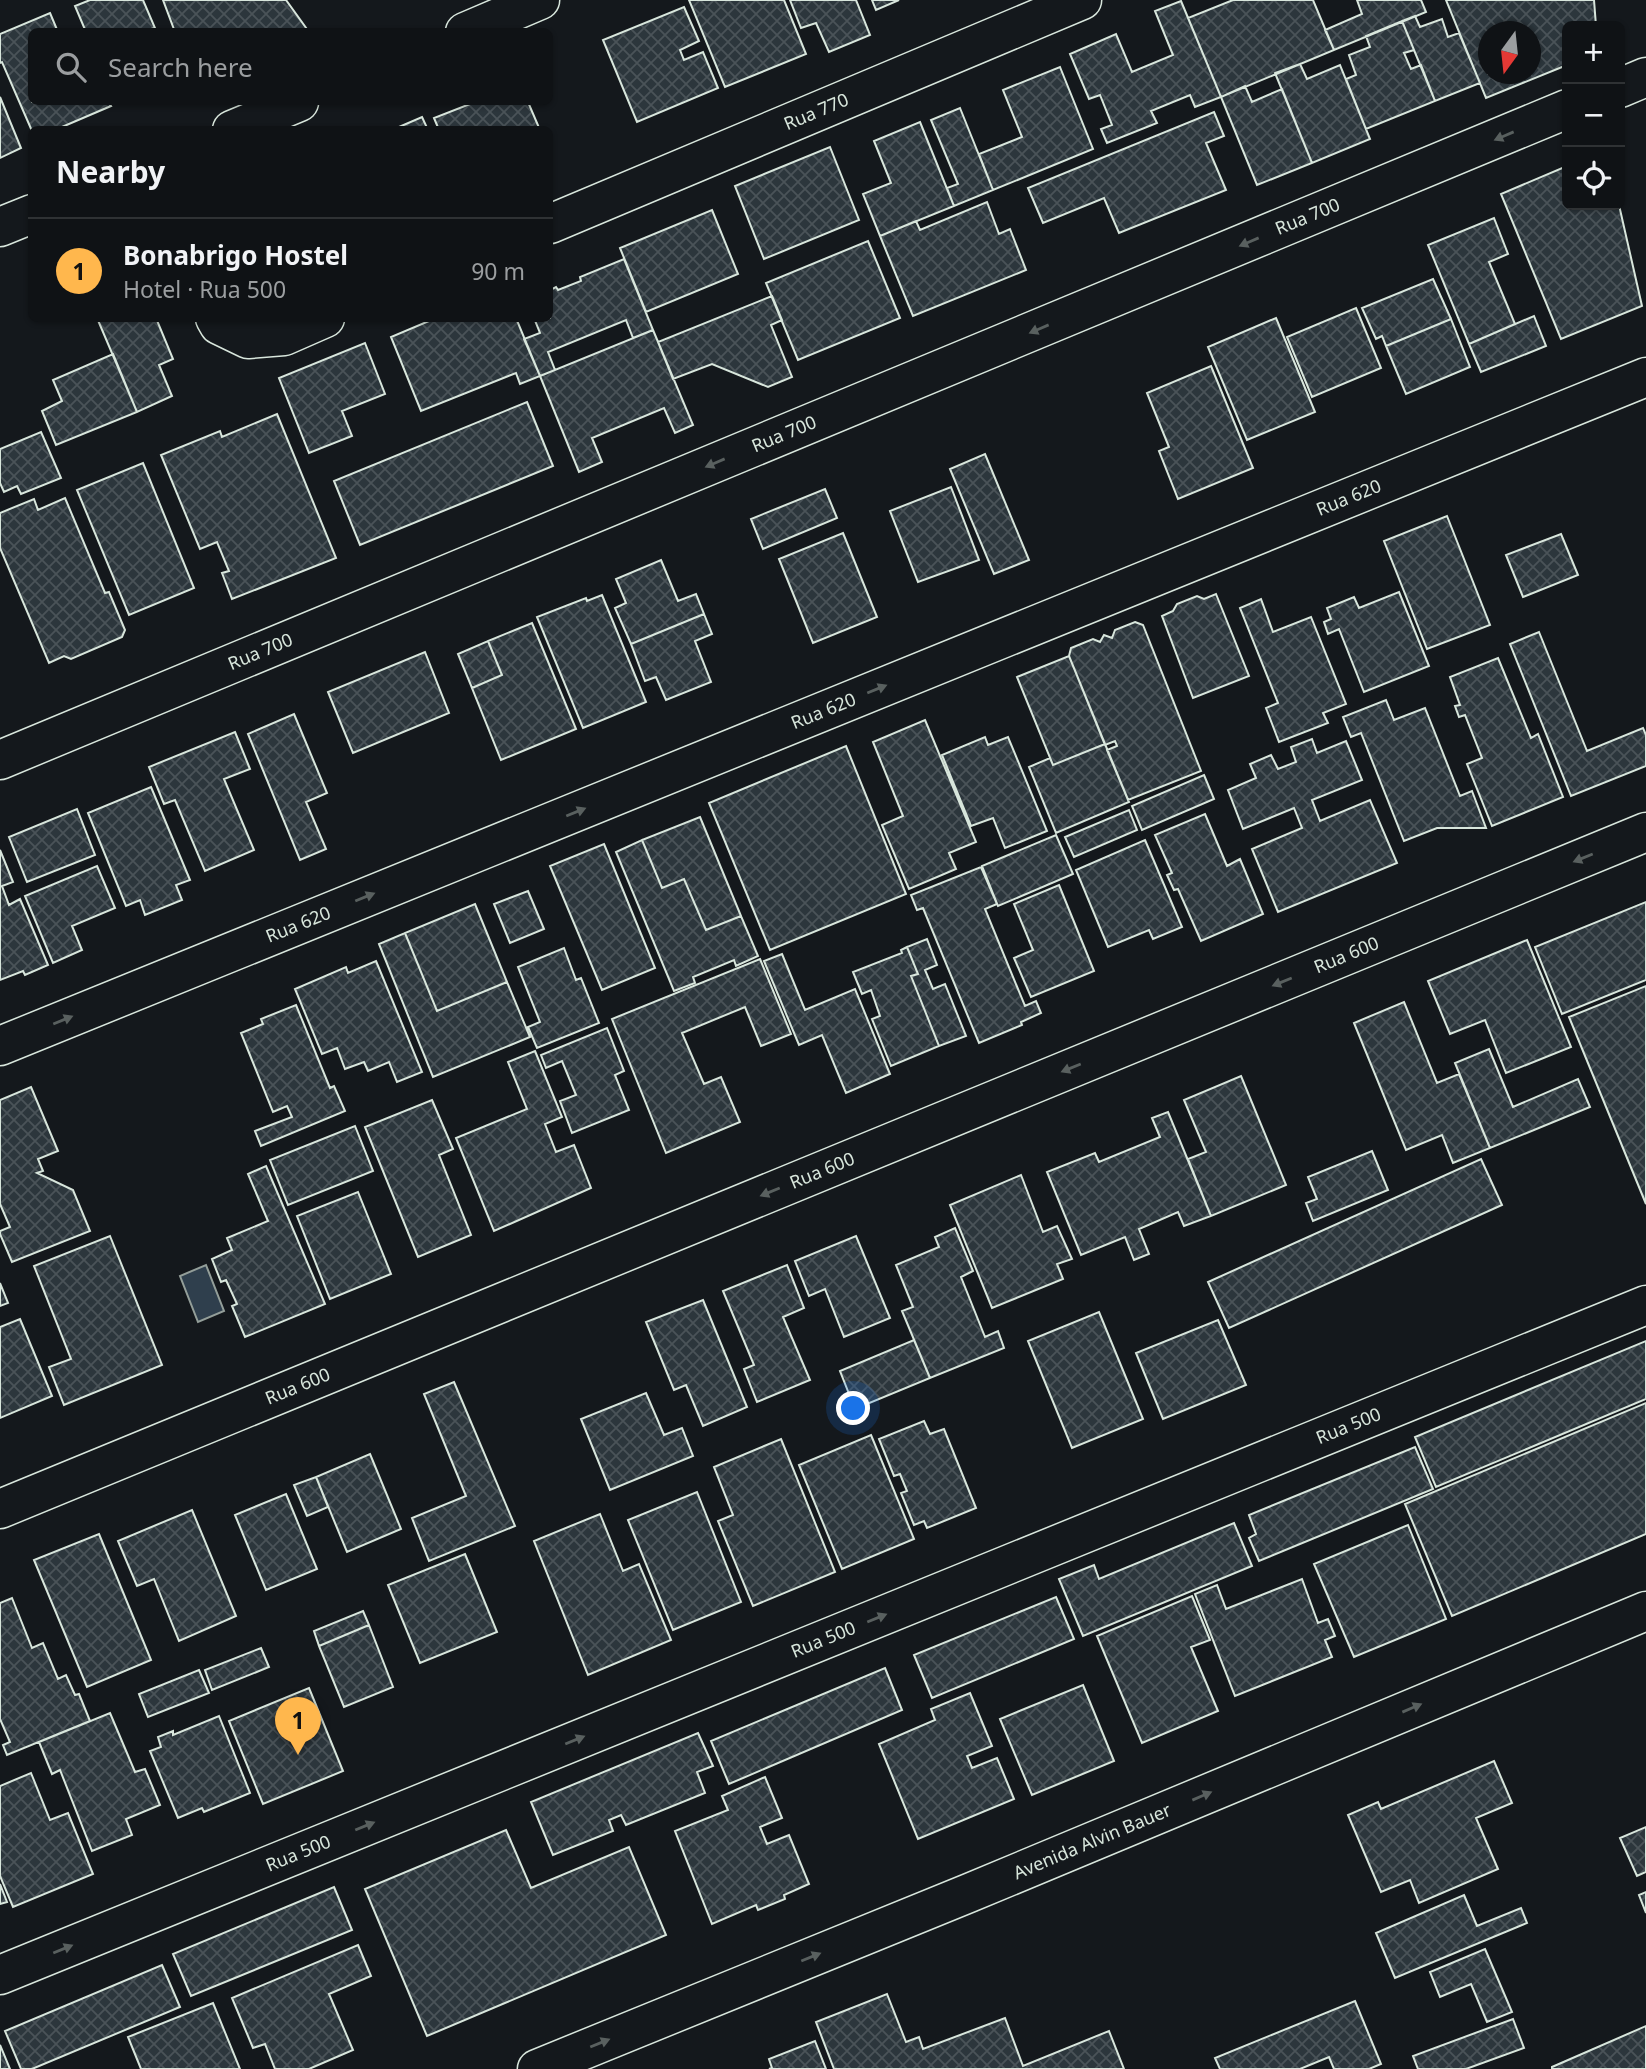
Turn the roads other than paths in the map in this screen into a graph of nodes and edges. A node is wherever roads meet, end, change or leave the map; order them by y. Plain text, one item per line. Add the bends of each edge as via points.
1 (540, 0) edge
2 (1082, 0) edge
3 (474, 28) edge
4 (1646, 77) edge
5 (1625, 86) edge
6 (292, 105) edge
7 (1562, 112) edge
8 (242, 126) edge
9 (28, 216) edge
10 (553, 223) edge
11 (0, 227) edge
12 (217, 322) edge
13 (316, 322) edge
14 (1646, 377) edge
15 (0, 760) edge
16 (1646, 832) edge
17 (0, 1046) edge
18 (1646, 1305) edge
19 (0, 1509) edge
20 (1646, 1611) edge
21 (0, 1975) edge
22 (537, 2069) edge

1 - 3 street
2 - 10 street, Rua 770
4 - 5 street
6 - 8 street
7 -> 15 street, Rua 700
9 - 11 street
12 - 13 street via 248,339 284,336
17 -> 14 street, Rua 620
16 -> 19 street, Rua 600
21 -> 18 street, Rua 500
22 -> 20 street, Avenida Alvin Bauer

